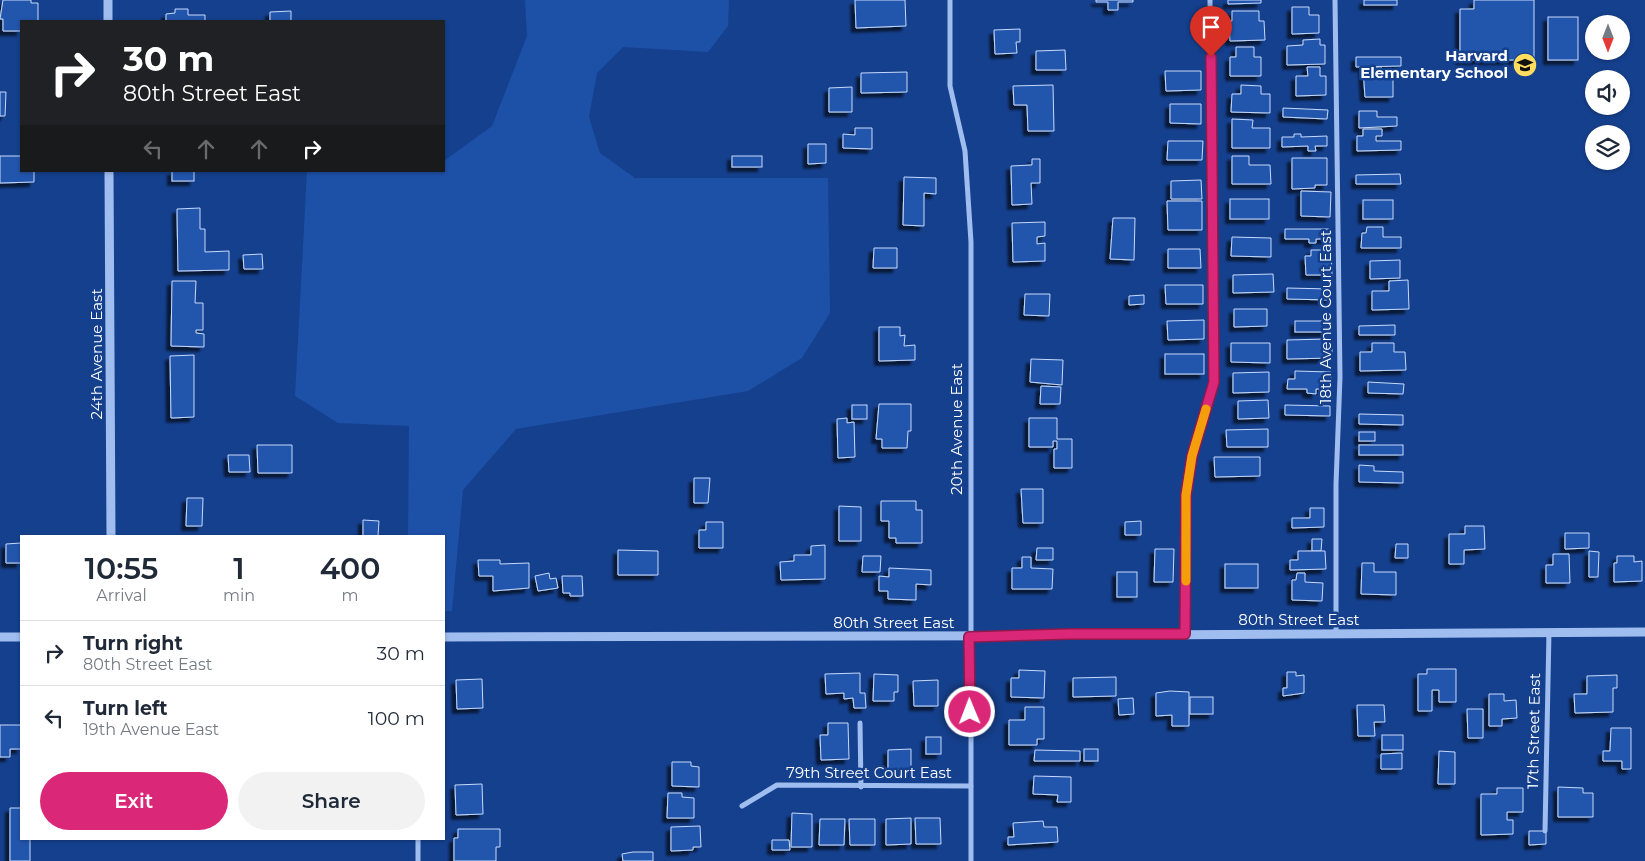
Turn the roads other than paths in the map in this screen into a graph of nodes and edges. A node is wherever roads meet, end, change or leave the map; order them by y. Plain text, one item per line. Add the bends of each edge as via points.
1 (108, 0) edge
2 (950, 0) edge
3 (1210, 0) edge
4 (1335, 0) edge
5 (108, 20) edge
6 (109, 172) edge
7 (111, 535) edge
8 (1549, 632) junction
9 (1645, 632) edge
10 (1185, 634) junction
11 (1336, 634) junction
12 (0, 637) edge
13 (20, 637) edge
14 (445, 637) edge
15 (969, 637) junction
16 (860, 723) dead end
17 (971, 786) junction
18 (861, 787) junction
19 (742, 806) dead end
20 (1544, 831) dead end
21 (418, 840) edge
22 (418, 861) edge
23 (971, 861) edge

1 - 5 street
2 - 15 street, 20th Avenue East via 950,86 965,151 971,242
3 - 10 street via 1214,382 1192,456 1186,495
4 - 11 street, 18th Avenue Court East via 1340,377
6 - 7 street, 24th Avenue East
8 - 9 street, 80th Street East
8 - 11 street, 80th Street East
8 - 20 street, 17th Street East
10 - 11 street, 80th Street East
10 - 15 street, 80th Street East
12 - 13 street
14 - 15 street, 80th Street East
15 - 17 street, 20th Avenue East
16 - 18 street
17 - 18 street, 79th Street Court East
17 - 23 street, 20th Avenue East
18 - 19 street, 79th Street Court East via 777,785
21 - 22 street

